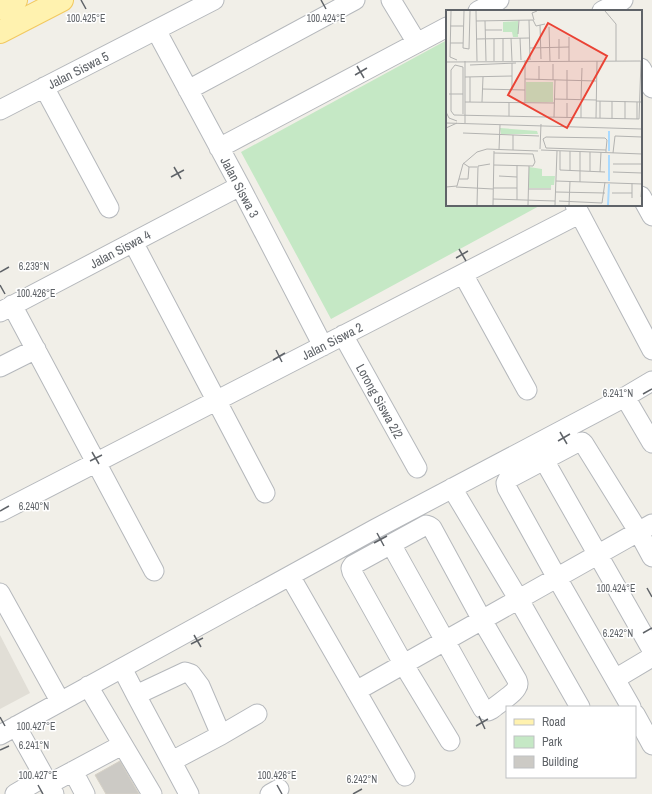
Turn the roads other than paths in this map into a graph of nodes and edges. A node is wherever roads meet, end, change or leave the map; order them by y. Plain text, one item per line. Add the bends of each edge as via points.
1 (16, 0) edge
2 (62, 0) edge
3 (214, 0) edge
4 (355, 0) edge
5 (392, 0) edge
6 (499, 0) edge
7 (623, 0) edge
8 (0, 8) edge
9 (480, 10) edge
10 (604, 10) edge
11 (446, 28) edge
12 (156, 30) junction
13 (0, 32) edge
14 (416, 43) junction
15 (652, 60) edge
16 (642, 66) edge
17 (642, 69) edge
18 (44, 87) junction
19 (652, 88) edge
20 (188, 90) junction
21 (0, 110) edge
22 (219, 148) junction
23 (240, 186) junction
24 (642, 198) edge
25 (109, 208) dead end
26 (577, 210) edge
27 (652, 216) edge
28 (133, 242) junction
29 (463, 274) junction
30 (6, 309) edge
31 (343, 335) junction
32 (322, 346) junction
33 (36, 349) junction
34 (652, 350) edge
35 (0, 367) edge
36 (652, 382) edge
37 (527, 390) dead end
38 (625, 397) junction
39 (217, 400) junction
40 (652, 443) edge
41 (544, 460) junction
42 (96, 462) junction
43 (417, 468) dead end
44 (452, 488) junction
45 (266, 493) dead end
46 (0, 512) edge
47 (645, 527) edge
48 (391, 544) junction
49 (598, 554) junction
50 (652, 557) edge
51 (154, 571) dead end
52 (290, 576) junction
53 (557, 578) junction
54 (0, 593) edge
55 (519, 600) junction
56 (6, 617) edge
57 (482, 620) junction
58 (445, 641) junction
59 (652, 650) edge
60 (652, 657) edge
61 (404, 665) junction
62 (122, 668) junction
63 (615, 679) junction
64 (88, 686) junction
65 (356, 692) junction
66 (136, 695) junction
67 (60, 701) junction
68 (579, 706) edge
69 (630, 706) edge
70 (257, 714) dead end
71 (636, 716) edge
72 (8, 730) edge
73 (221, 735) junction
74 (450, 741) dead end
75 (122, 745) junction
76 (652, 745) edge
77 (172, 761) junction
78 (73, 771) junction
79 (405, 776) dead end
80 (49, 785) edge
81 (15, 794) edge
82 (86, 794) edge
83 (152, 794) edge
84 (189, 794) edge

1 - 8 main road
2 - 13 main road
3 - 12 street, Jalan Siswa 5
4 - 20 street
5 - 14 street
6 - 9 street
7 - 10 street
11 - 14 street
12 - 18 street, Jalan Siswa 5
12 - 20 street, Jalan Siswa 3
14 - 22 street
15 - 16 street
17 - 19 street
18 - 21 street, Jalan Siswa 5
18 - 25 street
20 - 22 street, Jalan Siswa 3
22 - 23 street, Jalan Siswa 3
23 - 28 street, Jalan Siswa 4
23 - 32 street, Jalan Siswa 3
24 - 27 street
26 - 29 street, Jalan Siswa 2
26 - 34 street
28 - 30 street, Jalan Siswa 4
28 - 39 street
29 - 31 street, Jalan Siswa 2
29 - 37 street
30 - 33 street
31 - 32 street, Jalan Siswa 2
31 - 43 street, Lorong Siswa 2/2
32 - 39 street, Jalan Siswa 2
33 - 35 street
33 - 42 street
36 - 38 street
38 - 40 street
38 - 44 street
39 - 42 street, Jalan Siswa 2
39 - 45 street
41 - 47 street via 582,442
41 - 49 street
41 - 53 street via 508,479 506,483
42 - 46 street, Jalan Siswa 2
42 - 51 street
44 - 52 street
44 - 55 street
47 - 49 street
47 - 50 street
48 - 57 street via 426,525 432,528
48 - 58 street
48 - 61 street via 351,568
49 - 53 street
49 - 59 street
52 - 62 street
52 - 65 street
53 - 55 street
53 - 63 street
54 - 56 street
55 - 57 street
55 - 68 street
56 - 67 street
57 - 58 street
57 - 58 street via 518,684 513,692 492,709 483,709
58 - 61 street
60 - 63 street
61 - 65 street
61 - 74 street
62 - 64 street
62 - 66 street
63 - 69 street
64 - 67 street
64 - 75 street
65 - 79 street
66 - 73 street via 185,672 191,674 200,686
66 - 77 street
67 - 72 street
70 - 73 street
71 - 76 street
72 - 80 street
73 - 77 street
75 - 78 street
75 - 83 street
77 - 84 street
78 - 80 street
78 - 82 street
80 - 81 street

